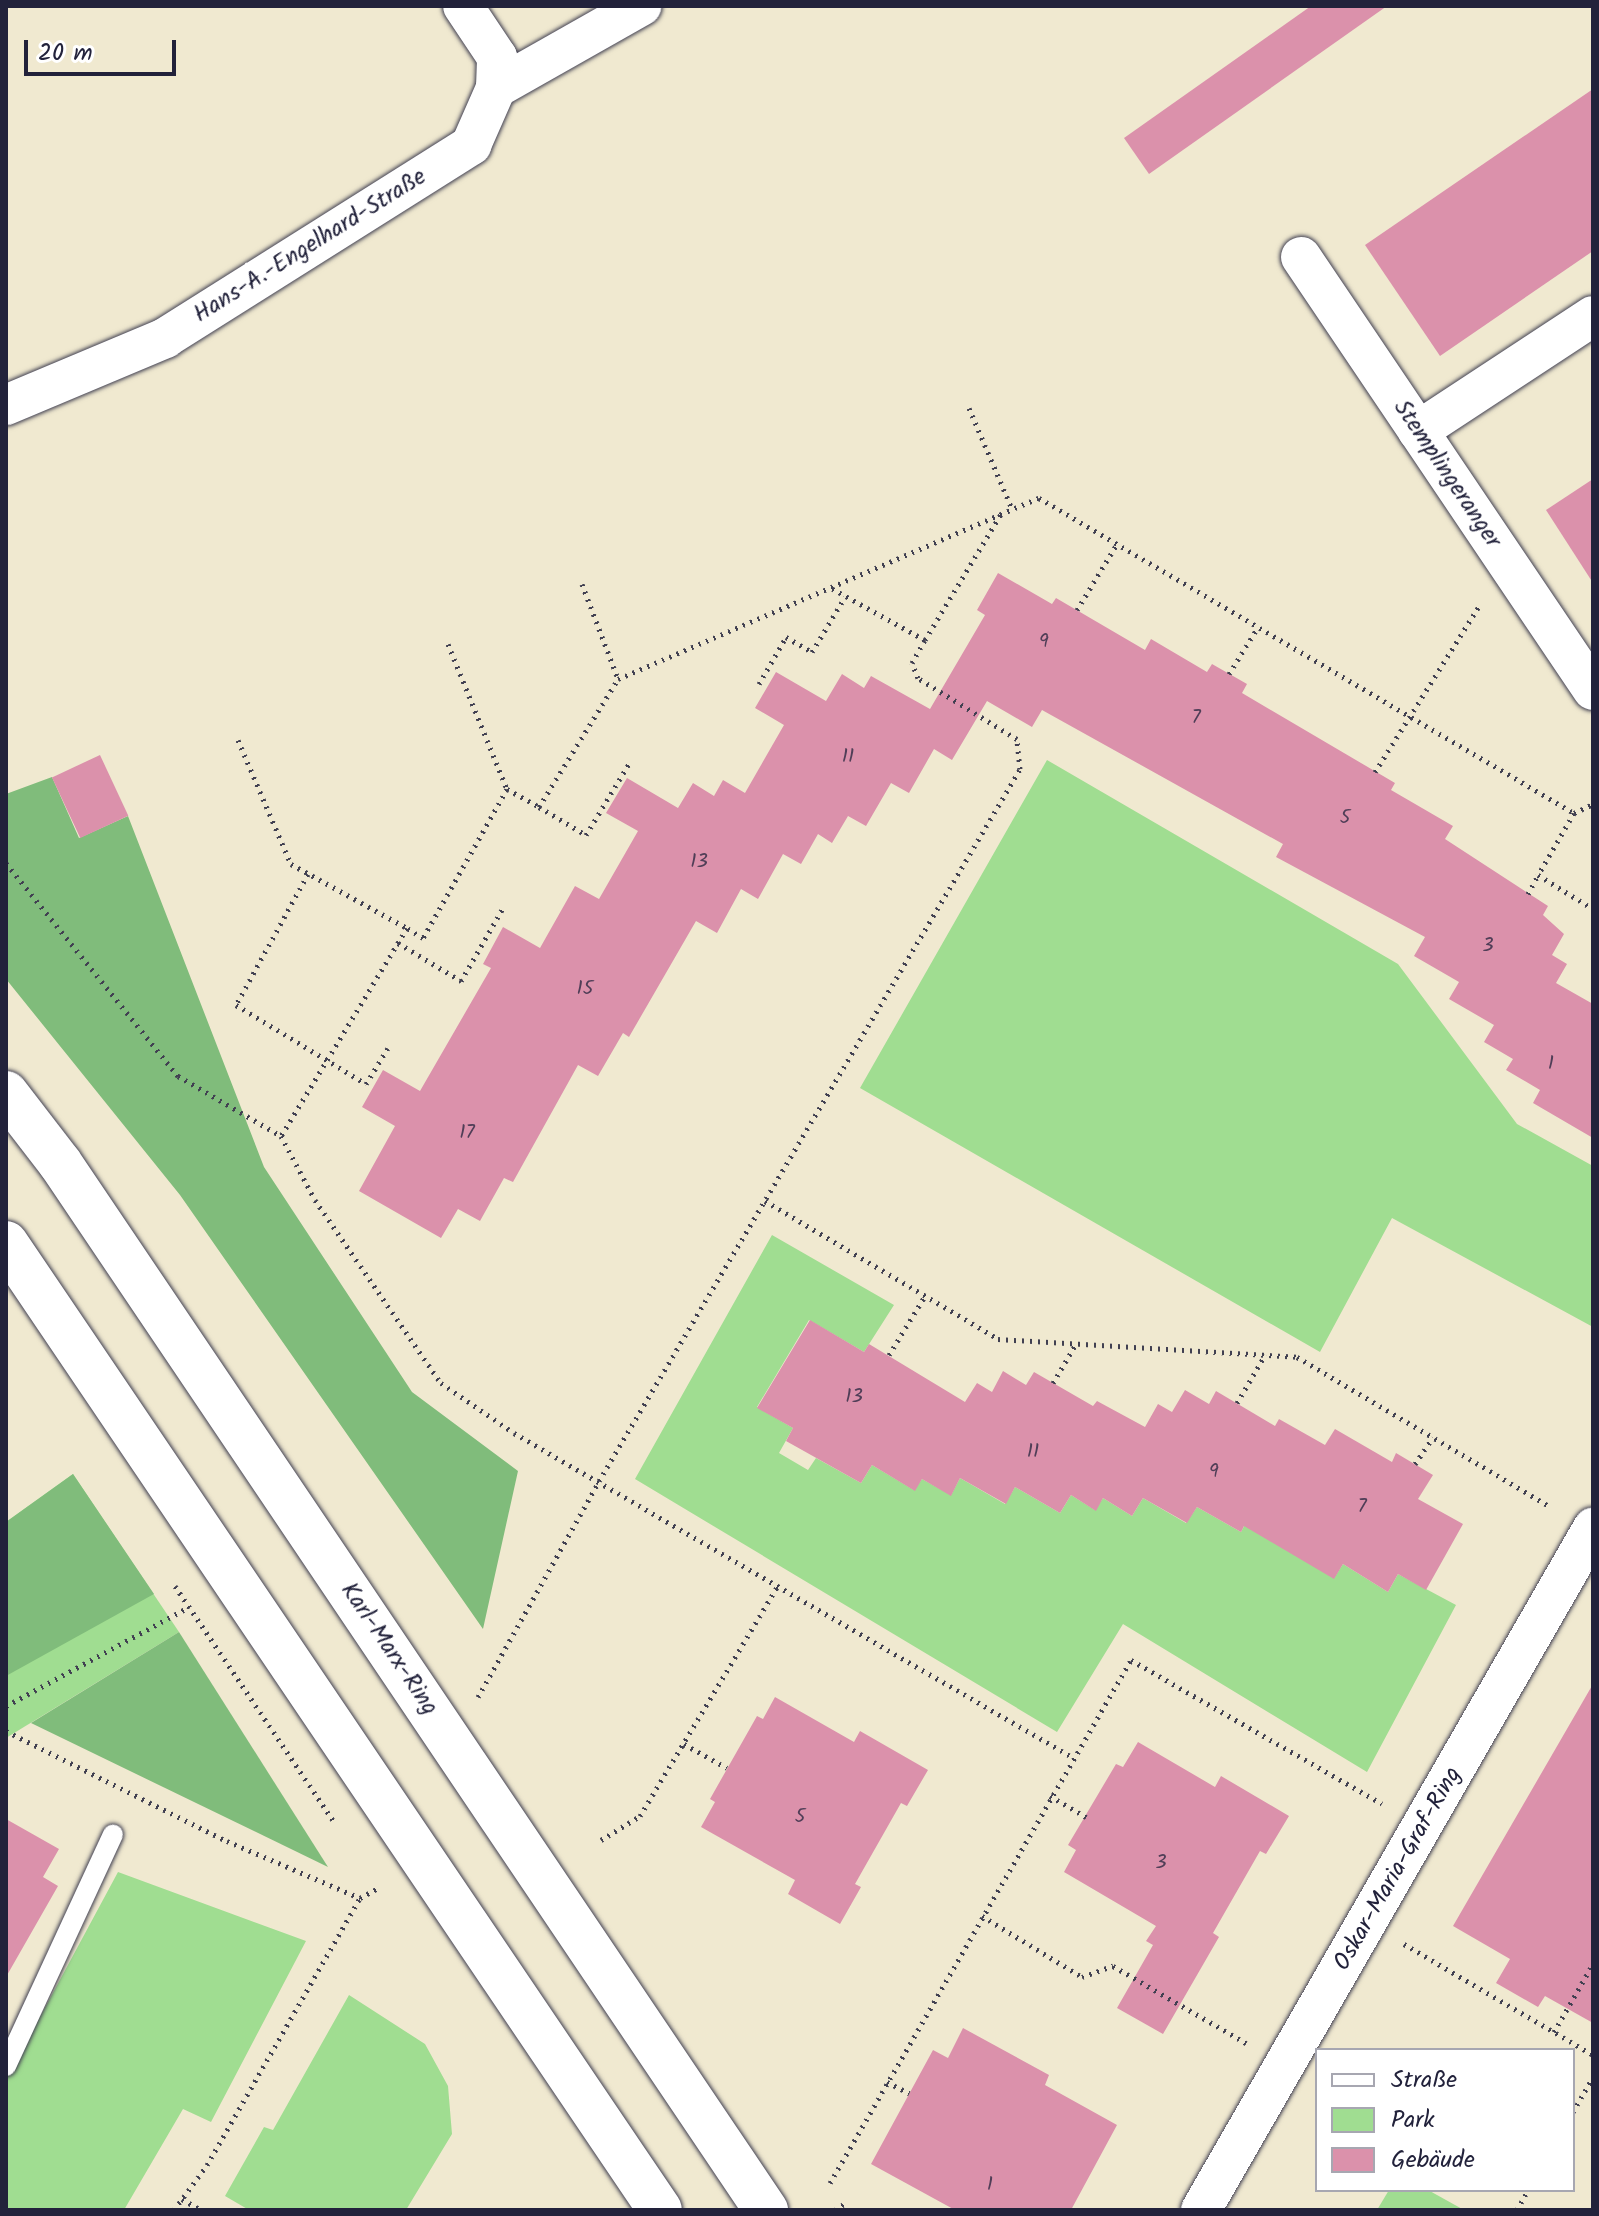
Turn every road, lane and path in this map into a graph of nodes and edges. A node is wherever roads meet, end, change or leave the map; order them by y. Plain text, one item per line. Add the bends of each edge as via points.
1 (463, 6) edge
2 (641, 6) edge
3 (496, 88) junction
4 (1301, 257) dead end
5 (1593, 316) edge
6 (6, 405) edge
7 (969, 408) dead end
8 (1418, 431) junction
9 (1012, 509) junction
10 (1001, 514) junction
11 (1117, 544) junction
12 (582, 584) dead end
13 (831, 588) junction
14 (845, 597) junction
15 (1481, 603) dead end
16 (1077, 610) dead end
17 (1258, 627) junction
18 (925, 640) junction
19 (448, 644) dead end
20 (1229, 674) dead end
21 (618, 679) junction
22 (759, 684) dead end
23 (1593, 690) edge
24 (1408, 717) junction
25 (238, 740) dead end
26 (630, 762) dead end
27 (1375, 772) dead end
28 (507, 789) junction
29 (1593, 804) edge
30 (539, 807) junction
31 (1574, 813) junction
32 (6, 863) edge
33 (308, 874) junction
34 (1538, 875) junction
35 (1528, 894) dead end
36 (503, 908) dead end
37 (1593, 909) edge
38 (407, 928) junction
39 (398, 943) junction
40 (388, 1048) dead end
41 (327, 1060) junction
42 (6, 1093) edge
43 (281, 1136) junction
44 (765, 1201) junction
45 (6, 1243) edge
46 (925, 1296) junction
47 (1076, 1344) junction
48 (889, 1355) dead end
49 (1265, 1355) junction
50 (1053, 1383) dead end
51 (1237, 1403) dead end
52 (1433, 1437) junction
53 (1415, 1464) dead end
54 (599, 1481) junction
55 (1549, 1506) dead end
56 (1593, 1528) edge
57 (778, 1585) junction
58 (189, 1607) dead end
59 (6, 1706) edge
60 (6, 1731) edge
61 (453, 1744) junction
62 (684, 1744) junction
63 (1072, 1757) junction
64 (727, 1768) dead end
65 (1050, 1796) junction
66 (1383, 1805) dead end
67 (1086, 1817) dead end
68 (113, 1834) dead end
69 (601, 1840) dead end
70 (378, 1888) dead end
71 (360, 1898) junction
72 (982, 1916) junction
73 (1368, 1923) junction
74 (1593, 1964) edge
75 (1554, 2032) junction
76 (1246, 2043) dead end
77 (1593, 2055) edge
78 (6, 2066) edge
79 (1593, 2077) edge
80 (887, 2082) junction
81 (909, 2093) dead end
82 (1575, 2108) edge
83 (830, 2183) dead end
84 (1527, 2192) edge
85 (182, 2199) junction
86 (844, 2204) dead end
87 (174, 2210) edge
88 (201, 2210) edge
89 (660, 2210) edge
90 (766, 2210) edge
91 (835, 2210) edge
92 (1201, 2210) edge
93 (1517, 2210) edge

1 - 3 street, Hans-A.-Engelhard-Straße via 497,57
2 - 3 street
3 - 6 street, Hans-A.-Engelhard-Straße via 471,145 165,338
4 - 8 street, Stemplingeranger
5 - 8 street
7 - 9 path
8 - 23 street, Stemplingeranger
9 - 10 path
9 - 11 path via 1039,498
10 - 13 path
10 - 18 path
11 - 16 path
11 - 17 path
12 - 21 path
13 - 14 path
13 - 21 path
14 - 18 path
14 - 22 path via 812,652 786,637
15 - 24 path
17 - 20 path
17 - 24 path
18 - 44 path via 912,663 918,678 1017,739 1020,769
19 - 28 path
21 - 30 path
24 - 27 path
24 - 31 path
25 - 33 path via 291,864
26 - 30 path via 586,835
28 - 30 path
28 - 38 path via 423,938
29 - 31 path
31 - 34 path
32 - 43 path via 178,1076
33 - 38 path
33 - 41 path via 236,1005
34 - 35 path
34 - 37 path
36 - 39 path via 461,981
38 - 39 path
39 - 41 path
40 - 41 path via 366,1084
41 - 43 path
42 - 61 main road, Karl-Marx-Ring via 60,1163
43 - 54 path via 315,1200 441,1383 514,1433
44 - 46 path
44 - 54 path
45 - 89 main road
46 - 47 path via 998,1339
46 - 48 path
47 - 49 path
47 - 50 path
49 - 51 path
49 - 52 path via 1297,1357
52 - 53 path
52 - 55 path
54 - 57 path
54 - 61 path
56 - 73 street, Oskar-Maria-Graf-Ring
57 - 62 path
57 - 63 path
58 - 59 path
60 - 71 path via 227,1841
61 - 90 main road, Karl-Marx-Ring
62 - 64 path
62 - 69 path via 640,1816
63 - 65 path
63 - 66 path via 1131,1660
65 - 67 path
65 - 72 path
68 - 78 lane
70 - 71 path
71 - 85 path
72 - 76 path via 1082,1977 1113,1966
72 - 80 path
73 - 75 path
73 - 92 street, Oskar-Maria-Graf-Ring
74 - 75 path
75 - 77 path
79 - 82 path
80 - 81 path
80 - 83 path
84 - 93 path
85 - 87 path
85 - 88 path
86 - 91 path

